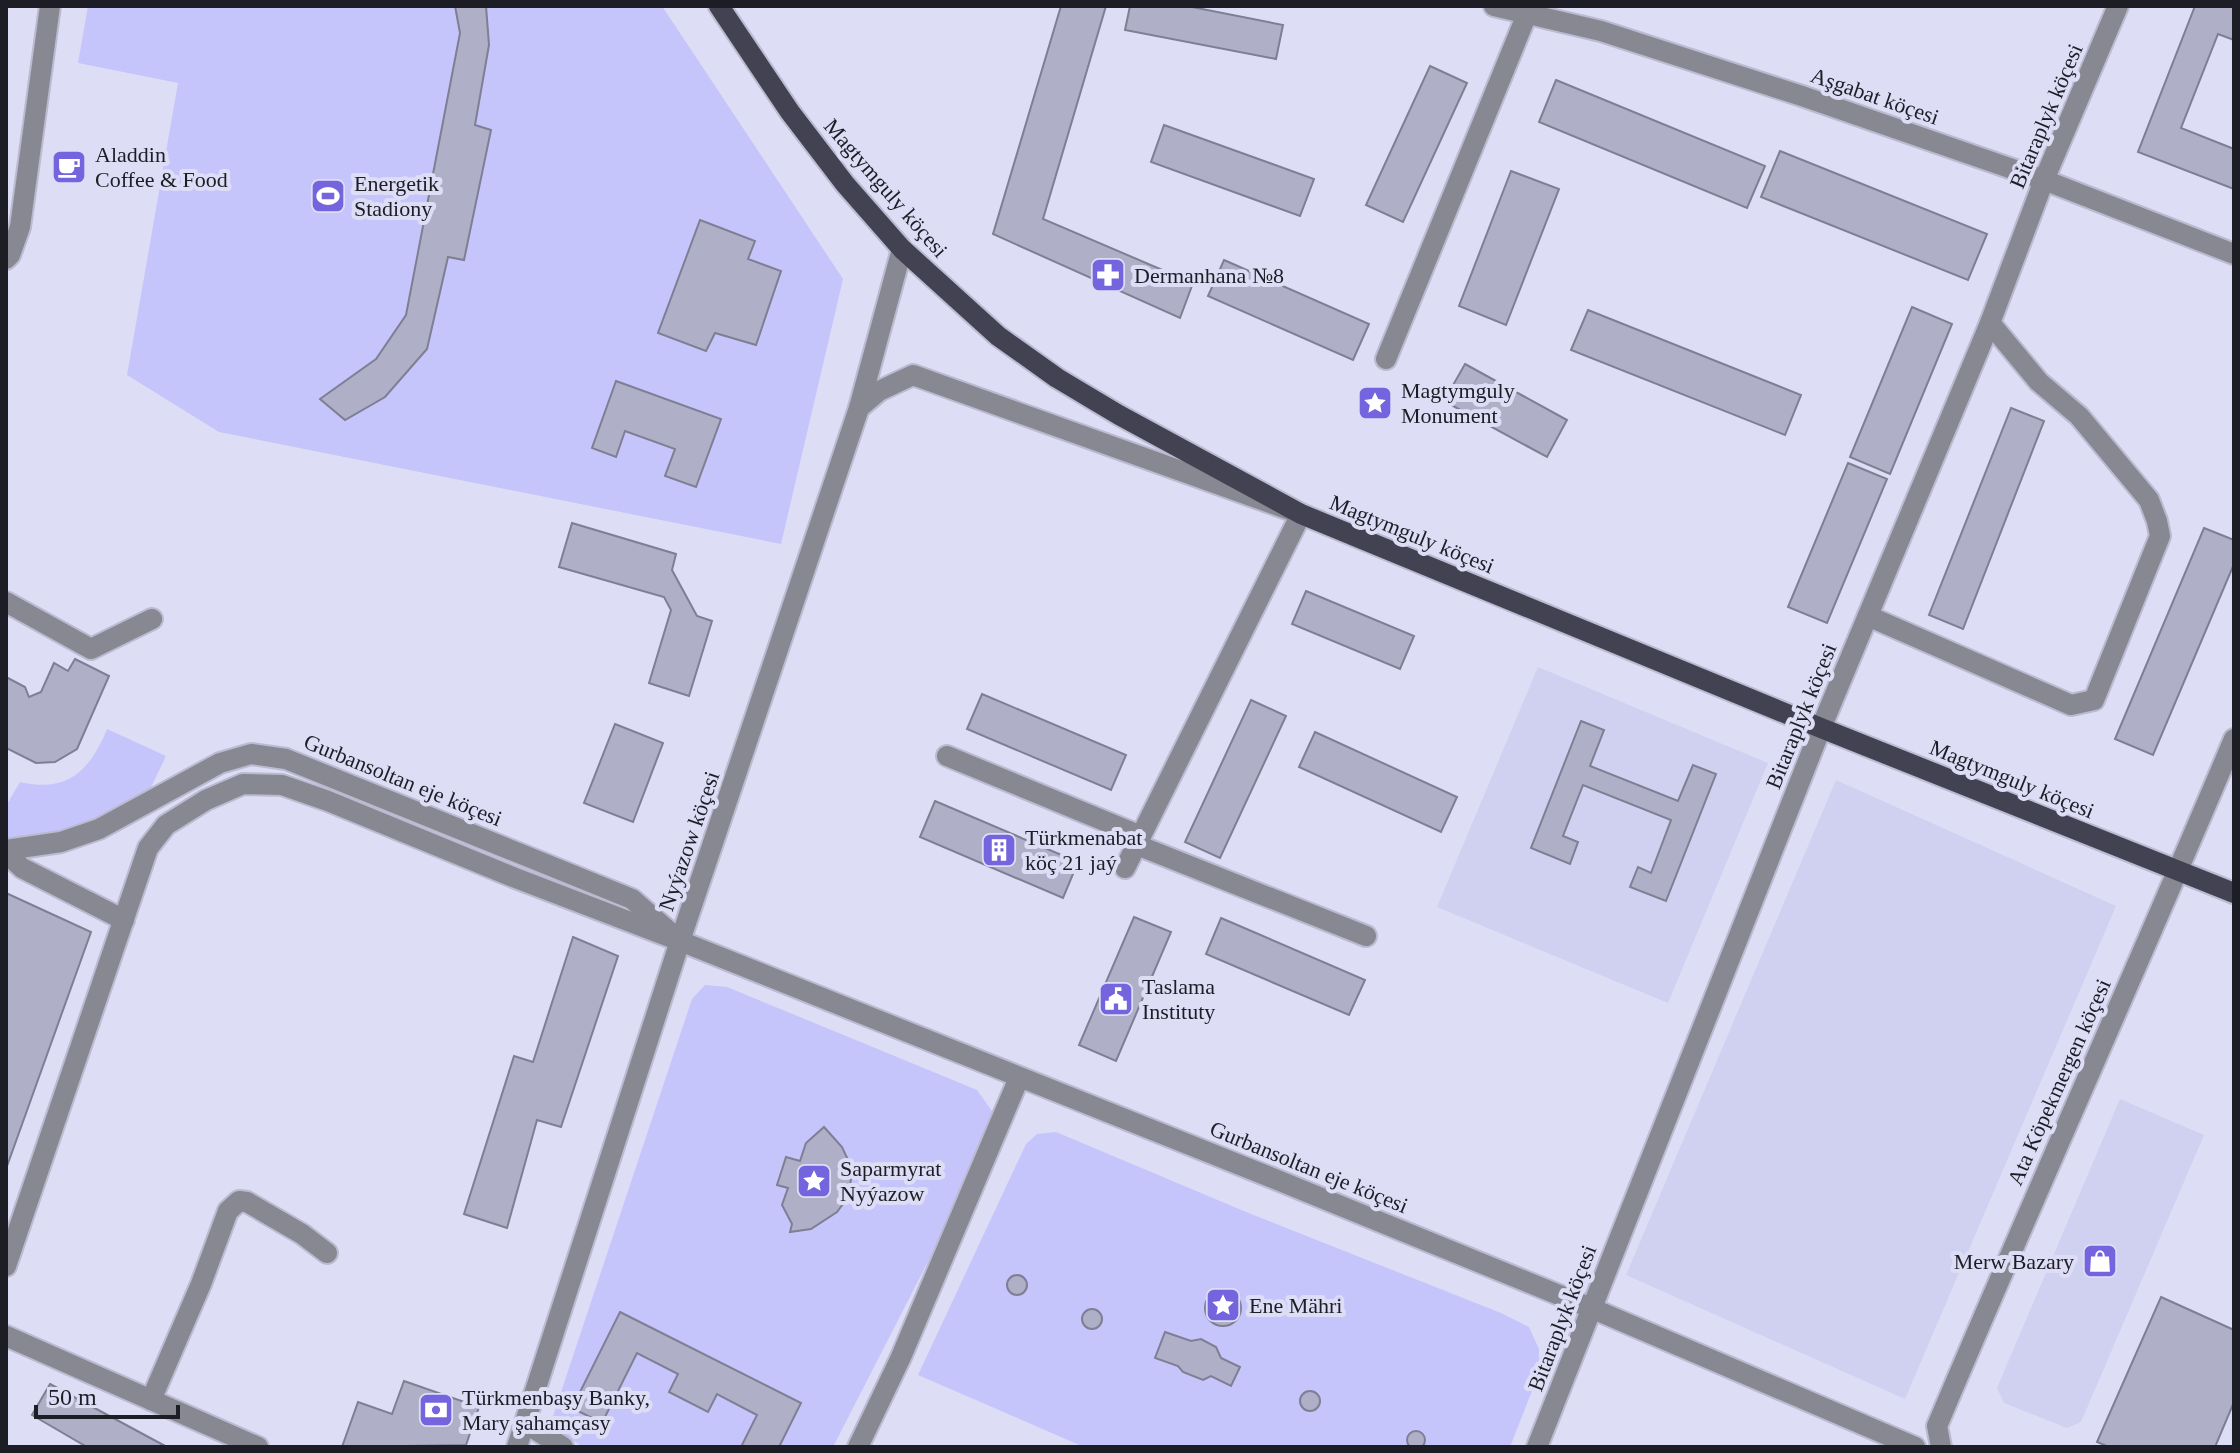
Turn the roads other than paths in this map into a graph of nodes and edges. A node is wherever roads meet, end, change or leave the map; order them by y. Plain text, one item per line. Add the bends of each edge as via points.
1 (50, 6) edge
2 (719, 6) edge
3 (732, 6) edge
4 (1494, 6) edge
5 (1555, 6) edge
6 (2118, 6) edge
7 (1527, 14) junction
8 (737, 31) junction
9 (1601, 31) junction
10 (2044, 180) junction
11 (902, 249) junction
12 (2234, 254) edge
13 (6, 259) edge
14 (1990, 323) junction
15 (1386, 359) dead end
16 (859, 408) junction
17 (1301, 514) junction
18 (6, 602) edge
19 (1868, 616) junction
20 (152, 619) dead end
21 (1821, 728) junction
22 (2234, 739) edge
23 (947, 756) dead end
24 (1139, 840) junction
25 (6, 852) edge
26 (1125, 868) dead end
27 (2179, 871) junction
28 (2234, 893) edge
29 (124, 920) junction
30 (1366, 936) dead end
31 (680, 941) junction
32 (1019, 1078) junction
33 (327, 1253) dead end
34 (6, 1266) edge
35 (1591, 1308) junction
36 (6, 1336) edge
37 (151, 1400) junction
38 (525, 1423) junction
39 (258, 1447) edge
40 (517, 1447) edge
41 (563, 1447) edge
42 (858, 1447) edge
43 (1537, 1447) edge
44 (1915, 1447) edge
45 (1941, 1447) edge

1 - 13 street via 20,227
2 - 8 main road, Magtymguly köçesi
3 - 8 main road
4 - 7 street, Aşgabat köçesi
5 - 9 street
6 - 10 street, Bitaraplyk köçesi
7 - 9 street, Aşgabat köçesi
7 - 15 street
8 - 11 main road, Magtymguly köçesi via 790,112
9 - 10 street, Aşgabat köçesi
10 - 12 street, Aşgabat köçesi
10 - 14 street, Bitaraplyk köçesi
11 - 16 street, Nyýazow köçesi
11 - 17 main road, Magtymguly köçesi via 998,336 1057,378
14 - 19 street, Bitaraplyk köçesi
14 - 19 street via 2039,382 2079,416 2149,500 2157,521 2160,536 2094,700 2071,705
16 - 17 street via 879,391 913,375
16 - 31 street, Nyýazow köçesi
17 - 21 main road, Magtymguly köçesi
17 - 24 street
18 - 20 street via 91,649
19 - 21 street, Bitaraplyk köçesi
21 - 27 main road, Magtymguly köçesi
21 - 35 street, Bitaraplyk köçesi
22 - 27 street, Ata Köpekmergen köçesi
23 - 24 street
24 - 26 street
24 - 30 street
25 - 29 street via 22,868
25 - 31 street, Gurbansoltan eje köçesi via 99,829 220,763 251,754 286,759 632,899
27 - 28 main road, Magtymguly köçesi
27 - 45 street, Ata Köpekmergen köçesi via 1937,1426
29 - 31 street, Gurbansoltan eje köçesi via 148,848 166,825 243,784 269,784 328,801
29 - 34 street, Gurbansoltan eje köçesi
31 - 32 street, Gurbansoltan eje köçesi
31 - 38 street, Nyýazow köçesi
32 - 35 street, Gurbansoltan eje köçesi
32 - 42 street
33 - 37 street via 239,1201 228,1211
35 - 43 street, Bitaraplyk köçesi
35 - 44 street, Gurbansoltan eje köçesi
36 - 37 street
37 - 39 street
38 - 40 street, Nyýazow köçesi
38 - 41 street

